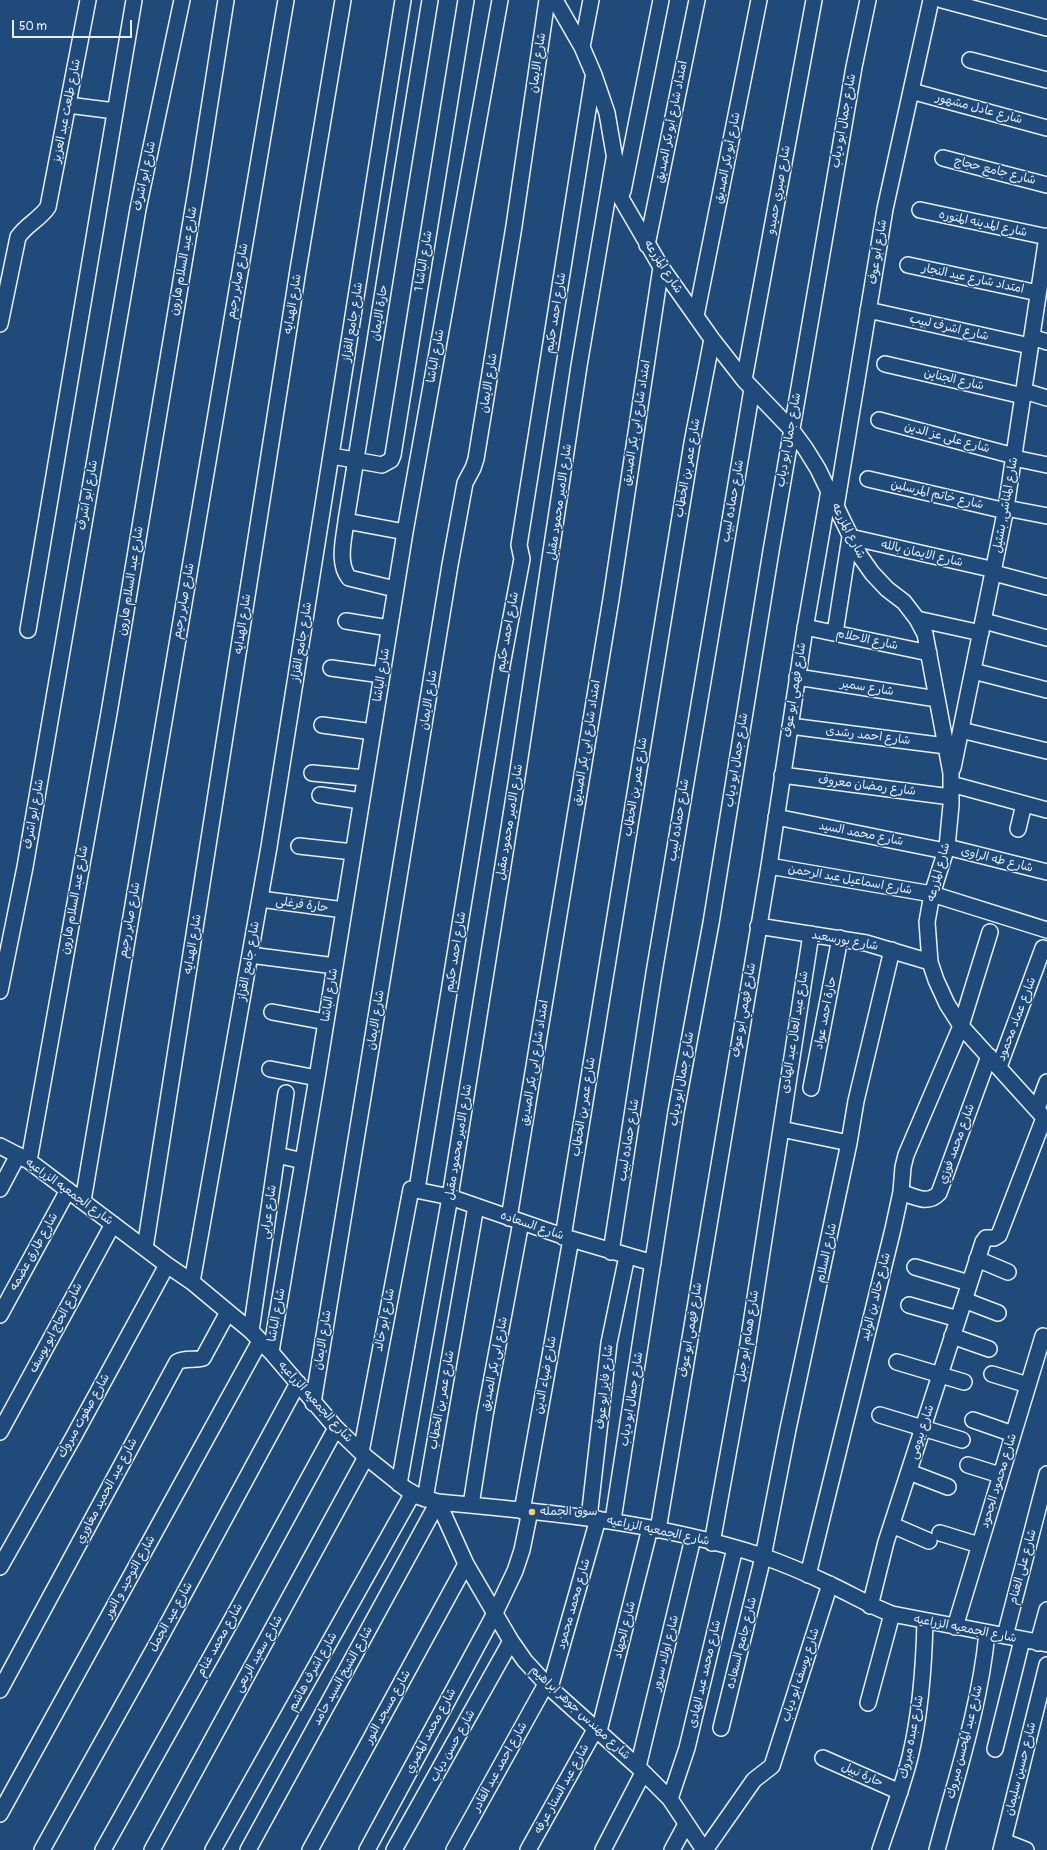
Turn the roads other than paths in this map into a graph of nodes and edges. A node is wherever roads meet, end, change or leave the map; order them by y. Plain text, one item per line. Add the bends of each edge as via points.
1 (88, 0) edge
2 (134, 0) edge
3 (182, 0) edge
4 (226, 0) edge
5 (286, 0) edge
6 (343, 0) edge
7 (403, 0) edge
8 (430, 0) edge
9 (466, 0) edge
10 (500, 0) edge
11 (547, 0) edge
12 (555, 0) edge
13 (591, 0) edge
14 (661, 0) edge
15 (697, 0) edge
16 (759, 0) edge
17 (814, 0) edge
18 (868, 0) edge
19 (931, 0) edge
20 (942, 0) edge
21 (1047, 28) edge
22 (582, 47) junction
23 (970, 60) dead end
24 (594, 75) junction
25 (1047, 80) edge
26 (911, 91) junction
27 (68, 105) junction
28 (116, 111) junction
29 (1047, 128) edge
30 (943, 158) dead end
31 (614, 159) junction
32 (1047, 185) edge
33 (622, 200) junction
34 (920, 210) dead end
35 (1047, 238) edge
36 (647, 245) junction
37 (908, 265) dead end
38 (661, 267) junction
39 (1042, 286) edge
40 (868, 310) junction
41 (696, 316) junction
42 (0, 324) edge
43 (712, 339) junction
44 (1031, 342) junction
45 (1047, 342) edge
46 (885, 364) dead end
47 (748, 385) junction
48 (1024, 394) junction
49 (1047, 398) edge
50 (879, 420) dead end
51 (791, 429) junction
52 (332, 456) junction
53 (1014, 457) junction
54 (356, 460) junction
55 (1047, 465) edge
56 (868, 479) dead end
57 (829, 490) junction
58 (836, 507) junction
59 (1006, 509) junction
60 (1047, 516) edge
61 (346, 521) junction
62 (405, 532) junction
63 (850, 537) junction
64 (994, 572) junction
65 (1047, 587) edge
66 (395, 589) junction
67 (917, 619) junction
68 (346, 621) dead end
69 (805, 627) junction
70 (982, 627) junction
71 (389, 628) junction
72 (28, 630) dead end
73 (835, 633) junction
74 (1047, 638) edge
75 (929, 653) junction
76 (331, 668) dead end
77 (973, 671) junction
78 (382, 675) junction
79 (797, 677) junction
80 (1047, 690) edge
81 (937, 698) junction
82 (322, 725) dead end
83 (790, 726) junction
84 (961, 730) junction
85 (372, 732) junction
86 (946, 746) junction
87 (1047, 751) edge
88 (312, 773) dead end
89 (782, 775) junction
90 (365, 778) junction
91 (951, 785) junction
92 (320, 795) dead end
93 (362, 801) junction
94 (1024, 804) junction
95 (1047, 810) edge
96 (776, 817) junction
97 (1018, 828) dead end
98 (299, 846) dead end
99 (946, 849) junction
100 (353, 852) junction
101 (769, 866) junction
102 (1047, 872) edge
103 (932, 894) junction
104 (260, 899) junction
105 (344, 910) junction
106 (758, 926) junction
107 (1047, 930) edge
108 (990, 932) dead end
109 (811, 934) junction
110 (840, 938) junction
111 (1043, 948) dead end
112 (892, 950) junction
113 (250, 955) junction
114 (930, 962) junction
115 (335, 966) junction
116 (0, 991) edge
117 (272, 1012) dead end
118 (326, 1022) junction
119 (961, 1026) junction
120 (989, 1056) junction
121 (999, 1067) junction
122 (270, 1069) dead end
123 (317, 1078) junction
124 (1047, 1082) edge
125 (811, 1088) dead end
126 (286, 1093) dead end
127 (1043, 1116) edge
128 (781, 1129) junction
129 (850, 1142) junction
130 (0, 1146) edge
131 (277, 1155) junction
132 (24, 1158) junction
133 (303, 1161) junction
134 (0, 1189) edge
135 (414, 1189) junction
136 (68, 1190) junction
137 (901, 1192) junction
138 (450, 1197) junction
139 (83, 1201) junction
140 (476, 1206) junction
141 (515, 1220) junction
142 (113, 1224) junction
143 (567, 1238) junction
144 (145, 1248) junction
145 (611, 1252) junction
146 (628, 1256) junction
147 (977, 1259) junction
148 (653, 1263) junction
149 (167, 1265) junction
150 (914, 1266) dead end
151 (1008, 1272) dead end
152 (192, 1282) junction
153 (969, 1283) junction
154 (964, 1300) junction
155 (909, 1305) dead end
156 (228, 1312) junction
157 (998, 1313) dead end
158 (0, 1314) edge
159 (958, 1319) junction
160 (256, 1336) junction
161 (952, 1336) junction
162 (1043, 1336) dead end
163 (989, 1349) dead end
164 (271, 1352) junction
165 (897, 1362) dead end
166 (940, 1374) junction
167 (992, 1374) dead end
168 (964, 1382) dead end
169 (298, 1383) junction
170 (1028, 1385) junction
171 (313, 1403) junction
172 (880, 1415) dead end
173 (973, 1420) dead end
174 (336, 1428) junction
175 (923, 1428) junction
176 (0, 1432) edge
177 (1013, 1434) junction
178 (962, 1440) dead end
179 (364, 1455) junction
180 (968, 1465) dead end
181 (909, 1472) junction
182 (1047, 1474) edge
183 (1000, 1476) junction
184 (398, 1484) junction
185 (948, 1487) dead end
186 (425, 1498) junction
187 (471, 1505) junction
188 (526, 1511) junction
189 (593, 1518) junction
190 (613, 1520) junction
191 (892, 1525) junction
192 (654, 1529) junction
193 (694, 1538) junction
194 (712, 1543) junction
195 (979, 1545) junction
196 (735, 1548) junction
197 (763, 1557) junction
198 (466, 1564) junction
199 (0, 1567) edge
200 (808, 1575) junction
201 (830, 1584) junction
202 (870, 1606) junction
203 (1047, 1610) edge
204 (494, 1612) junction
205 (892, 1614) junction
206 (925, 1621) junction
207 (954, 1626) junction
208 (987, 1633) junction
209 (1005, 1636) junction
210 (1022, 1640) junction
211 (511, 1641) junction
212 (1043, 1643) edge
213 (1047, 1665) edge
214 (548, 1686) junction
215 (0, 1690) edge
216 (868, 1703) dead end
217 (721, 1728) dead end
218 (598, 1730) junction
219 (994, 1749) dead end
220 (823, 1758) dead end
221 (641, 1770) junction
222 (900, 1792) junction
223 (670, 1799) junction
224 (0, 1814) edge
225 (686, 1824) junction
226 (1002, 1845) edge
227 (42, 1850) edge
228 (102, 1850) edge
229 (152, 1850) edge
230 (213, 1850) edge
231 (248, 1850) edge
232 (310, 1850) edge
233 (367, 1850) edge
234 (394, 1850) edge
235 (454, 1850) edge
236 (528, 1850) edge
237 (603, 1850) edge
238 (672, 1850) edge
239 (704, 1850) edge
240 (880, 1850) edge
241 (937, 1850) edge
242 (1026, 1850) edge

1 - 27 street, شارع طلعت عبد العزيز
2 - 28 street
3 - 116 street, شارع ابو اشرف via 138,209 25,867
4 - 132 street, شارع عبد السلام هارون via 109,713
5 - 139 street, شارع صابر رحيم
6 - 144 street, شارع الهدايه via 298,270
7 - 52 street, شارع جامع القزاز
8 - 54 street, حارة الايمان
9 - 54 street, شارع الباشا 1 via 393,455 391,460 382,465
10 - 62 street, شارع الباشا
11 - 171 street, شارع الايمان via 478,451 475,464 465,483 449,573
12 - 22 street, شارع المزرعه
13 - 22 street
14 - 33 street
15 - 36 street, امتداد شارع أبو بكر الصديق
16 - 41 street, شارع أبو بكر الصديق
17 - 47 street, شارع صبري حميدو
18 - 51 street, شارع جمال ابو دياب via 852,75
19 - 26 street, شارع أبو عوف
20 - 21 street
22 - 24 street, شارع المزرعه
23 - 25 street
24 - 31 street, شارع المزرعه via 607,113
24 - 135 street, شارع احمد حكيم via 519,545 522,559
26 - 29 street, شارع عادل مشهور
26 - 40 street, شارع أبو عوف via 885,209
27 - 28 street
27 - 42 street, شارع طلعت عبد العزيز via 48,207 44,214 21,233 17,241
28 - 72 street
30 - 32 street, شارع جامع حجاج
31 - 33 street, شارع المزرعه
31 - 138 street, شارع الامير محمود مقبل via 579,366 521,753
33 - 36 street, شارع المزرعه
34 - 35 street, شارع المدينه المنوره
35 - 39 street, شارع المناشى, بشتيل
36 - 38 street, شارع المزرعه
37 - 39 street, امتداد شارع عيد النجار
38 - 41 street, شارع المزرعه
38 - 141 street, امتداد شارع ابى بكر الصديق
39 - 44 street, شارع المناشى, بشتيل
40 - 44 street, شارع اشرف لبيب
40 - 58 street, شارع أبو عوف
41 - 43 street, شارع المزرعه
43 - 47 street, شارع المزرعه
43 - 143 street, شارع عمر بن الخطاب via 691,451
44 - 45 street, شارع اشرف لبيب
44 - 48 street, شارع المناشى, بشتيل
46 - 48 street, شارع الجناين
47 - 51 street, شارع المزرعه
47 - 145 street, شارع حماده لبيب
48 - 49 street, شارع الجناين
48 - 53 street, شارع المناشى, بشتيل
50 - 53 street, شارع على عز الدين
51 - 57 street, شارع المزرعه via 810,455
51 - 148 street, شارع جمال ابو دياب
52 - 54 street, شارع الباشا 1
52 - 104 street, شارع جامع القزاز
53 - 55 street, شارع على عز الدين
53 - 59 street, شارع المناشى, بشتيل
54 - 61 street, حارة الايمان
56 - 59 street, شارع خاتم المرسلين
57 - 58 street, شارع المزرعه
57 - 69 street, شارع فهمي ابو عوف
58 - 63 street, شارع المزرعه
59 - 60 street, شارع خاتم المرسلين
59 - 64 street, شارع المناشى, بشتيل
61 - 62 street
61 - 66 street, حارة الايمان via 344,572 349,578
62 - 66 street, شارع الباشا
63 - 64 street, شارع الايمان بالله
63 - 67 street, شارع المزرعه via 872,573 904,602
63 - 73 street
64 - 65 street, شارع الايمان بالله
64 - 70 street, شارع المناشى, بشتيل
66 - 71 street, شارع الباشا
67 - 70 street
67 - 75 street, شارع المزرعه via 925,634
68 - 71 street
69 - 73 street, شارع الاحلام
69 - 79 street, شارع فهمي ابو عوف
70 - 74 street
70 - 77 street, شارع المناشى, بشتيل
71 - 78 street, شارع الباشا
73 - 75 street, شارع الاحلام
75 - 81 street, شارع المزرعه
76 - 78 street
77 - 80 street
77 - 84 street, شارع المناشى, بشتيل
78 - 85 street, شارع الباشا
79 - 81 street, شارع سمير
79 - 83 street, شارع فهمي ابو عوف
81 - 86 street, شارع المزرعه
82 - 85 street
83 - 86 street, شارع احمد رشدى
83 - 89 street, شارع فهمي ابو عوف
84 - 87 street
84 - 91 street, شارع المناشى, بشتيل
85 - 90 street, شارع الباشا
86 - 91 street, شارع المزرعه
88 - 90 street
89 - 91 street, شارع رمضان معروف
89 - 96 street, شارع فهمي ابو عوف
90 - 93 street, شارع الباشا
91 - 94 street, شارع رمضان معروف
91 - 99 street, شارع المزرعه
92 - 93 street
93 - 100 street, شارع الباشا
94 - 95 street, شارع رمضان معروف
94 - 97 street
96 - 99 street, شارع محمد السيد
96 - 101 street, شارع فهمي ابو عوف
98 - 100 street
99 - 102 street, شارع طه الراوى
99 - 103 street, شارع المزرعه
100 - 105 street, شارع الباشا
101 - 103 street, شارع اسماعيل عبد الرحمن
101 - 106 street, شارع فهمي ابو عوف
103 - 107 street, شارع اسماعيل عبد الرحمن
103 - 114 street, شارع المزرعه via 927,922
104 - 105 street, حارة فرغلى
104 - 113 street, شارع جامع القزاز
105 - 115 street, شارع الباشا
106 - 109 street, شارع بورسعيد
106 - 192 street, شارع فهمي ابو عوف
108 - 119 street, شارع خالد بن الوليد
109 - 110 street, شارع بورسعيد
109 - 128 street, شارع عبد العال عبد الهادى
110 - 112 street, شارع بورسعيد
110 - 125 street, حارة احمد عواد
111 - 121 street, شارع عماد محمود
112 - 114 street, شارع بورسعيد
112 - 129 street, شارع السلام via 856,1101
113 - 115 street
113 - 152 street, شارع جامع القزاز
114 - 119 street, شارع المزرعه via 947,1004
115 - 118 street, شارع الباشا
117 - 118 street
118 - 123 street, شارع الباشا
119 - 120 street, شارع المزرعه
119 - 137 street, شارع خالد بن الوليد via 906,1155
120 - 121 street, شارع المزرعه
120 - 137 street, شارع محمد فوزي via 939,1193 928,1200
121 - 127 street, شارع المزرعه
122 - 123 street
123 - 133 street, شارع الباشا
124 - 127 street
126 - 131 street, شارع عرابى
127 - 147 street, شارع بيومى via 998,1235 984,1240
128 - 129 street
128 - 194 street, شارع همام ابو جبل via 747,1350
129 - 197 street, شارع السلام
130 - 132 street, شارع الجمعيه الزراعيه
131 - 133 street
131 - 160 street, شارع عرابى
132 - 134 street, شارع عبد السلام هارون
132 - 136 street, شارع الجمعيه الزراعيه
133 - 164 street, شارع الباشا
135 - 138 street, شارع السعاده
135 - 179 street, شارع ابو خالد
136 - 139 street, شارع الجمعيه الزراعيه
136 - 158 street, شارع طارق عضمه
137 - 200 street, شارع خالد بن الوليد
138 - 140 street, شارع السعاده
138 - 184 street, شارع الامير محمود مقبل
139 - 142 street, شارع الجمعيه الزراعيه
140 - 141 street, شارع السعاده
140 - 186 street, شارع عمر بن الخطاب
141 - 143 street, شارع السعاده
141 - 187 street, شارع ابى بكر الصديق
142 - 144 street, شارع الجمعيه الزراعيه
142 - 176 street, شارع الحاج ابو يوسف
143 - 145 street, شارع السعاده
143 - 188 street, شارع ضياء الدين
144 - 149 street, شارع الجمعيه الزراعيه
145 - 146 street, شارع السعاده
146 - 148 street, شارع السعاده
146 - 189 street, شارع فايز ابو عوف via 609,1343
147 - 151 street
147 - 153 street, شارع بيومى
148 - 190 street, شارع جمال ابو دياب
149 - 152 street, شارع الجمعيه الزراعيه
149 - 199 street, شارع صفوت مبروك
150 - 153 street
152 - 156 street, شارع الجمعيه الزراعيه
153 - 154 street, شارع بيومى
154 - 157 street
154 - 159 street, شارع بيومى
155 - 159 street
156 - 160 street, شارع الجمعيه الزراعيه
156 - 215 street, شارع عبد الحميد مغاوري via 203,1358 177,1362
159 - 161 street, شارع بيومى
160 - 164 street, شارع الجمعيه الزراعيه
160 - 224 street, شارع التوحيد و النور
161 - 163 street
161 - 166 street, شارع بيومى
162 - 170 street, شارع محمود الجحود
164 - 169 street, شارع الجمعيه الزراعيه
165 - 166 street
166 - 168 street
166 - 175 street, شارع بيومى
167 - 170 street
169 - 171 street, شارع الجمعيه الزراعيه
169 - 227 street, شارع عيد الجمل
170 - 177 street, شارع محمود الجحود
171 - 174 street, شارع الجمعيه الزراعيه
172 - 175 street
173 - 177 street
174 - 179 street, شارع الجمعيه الزراعيه
174 - 228 street, شارع محمد غنام
175 - 178 street
175 - 181 street, شارع بيومى
177 - 183 street, شارع محمود الجحود
179 - 184 street, شارع الجمعيه الزراعيه
179 - 229 street, شارع سعيد الربعى
180 - 183 street
181 - 185 street
181 - 191 street, شارع بيومى
182 - 209 street, شارع على الغنام
183 - 195 street, شارع محمود الجحود
184 - 186 street, شارع الجمعيه الزراعيه
186 - 187 street, شارع الجمعيه الزراعيه
186 - 198 street, شارع مهندس جوهر ابراهيم
186 - 230 street, شارع اشرف هاشم
186 - 231 street, شارع الشيخ السيد حامد
187 - 188 street, شارع الجمعيه الزراعيه
188 - 189 street, شارع الجمعيه الزراعيه
188 - 204 street, شارع ضياء الدين via 519,1561
189 - 190 street, شارع الجمعيه الزراعيه
189 - 214 street, شارع محمد محمود
190 - 192 street, شارع الجمعيه الزراعيه
191 - 195 street via 935,1537
191 - 202 street, شارع بيومى
192 - 193 street, شارع الجمعيه الزراعيه
192 - 218 street, شارع الجهاد
193 - 194 street, شارع الجمعيه الزراعيه
193 - 221 street, شارع اولاد سرور
194 - 196 street, شارع الجمعيه الزراعيه
195 - 207 street, شارع محمود الجحود
196 - 197 street, شارع الجمعيه الزراعيه
196 - 223 street, شارع محمد عبد الهادى via 688,1748
197 - 200 street, شارع الجمعيه الزراعيه
197 - 217 street, شارع جامع السعاده
198 - 204 street, شارع مهندس جوهر ابراهيم
198 - 232 street, شارع مسجد النور
200 - 201 street, شارع الجمعيه الزراعيه
201 - 202 street, شارع الجمعيه الزراعيه
201 - 239 street, شارع يوسف ابو دياب via 772,1766 754,1780
202 - 205 street, شارع الجمعيه الزراعيه
203 - 212 street
204 - 211 street, شارع مهندس جوهر ابراهيم
204 - 233 street, شارع محمد المصري
205 - 206 street, شارع الجمعيه الزراعيه
205 - 216 street
206 - 207 street, شارع الجمعيه الزراعيه
206 - 222 street, شارع عبده مبروك via 924,1666 918,1711
207 - 208 street, شارع الجمعيه الزراعيه
208 - 209 street, شارع الجمعيه الزراعيه
208 - 241 street, شارع عبد المحسن مبروك via 973,1717
209 - 210 street, شارع الجمعيه الزراعيه
210 - 212 street, شارع الجمعيه الزراعيه
210 - 219 street
211 - 214 street, شارع مهندس جوهر ابراهيم
211 - 234 street, شارع حسن دياب
213 - 226 street, شارع حسين سليمان
214 - 218 street, شارع مهندس جوهر ابراهيم
214 - 235 street, شارع احمد عبد القادر
218 - 221 street, شارع مهندس جوهر ابراهيم
218 - 236 street, شارع عبد الستار عرفه
220 - 222 street, حارة نبيل
221 - 223 street, شارع مهندس جوهر ابراهيم
221 - 237 street, شارع اولاد سرور
222 - 240 street, شارع عبده مبروك
223 - 225 street, شارع مهندس جوهر ابراهيم
225 - 238 street
225 - 239 street, شارع مهندس جوهر ابراهيم
226 - 242 street

